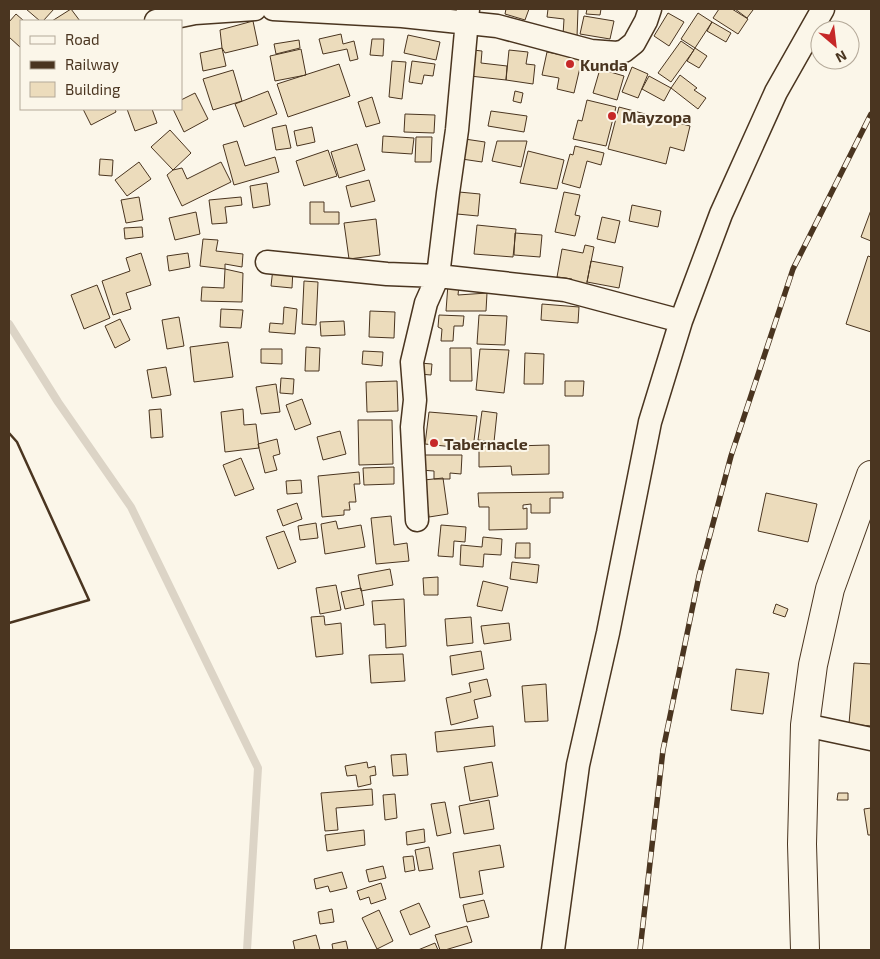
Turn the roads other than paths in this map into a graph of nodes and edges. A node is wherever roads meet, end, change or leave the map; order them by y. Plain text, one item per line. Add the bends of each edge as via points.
1 (255, 9) edge
2 (273, 9) edge
3 (650, 9) edge
4 (823, 9) edge
5 (467, 16) edge
6 (161, 20) edge
7 (267, 262) dead end
8 (438, 276) junction
9 (681, 321) junction
10 (871, 475) edge
11 (417, 520) dead end
12 (805, 725) junction
13 (871, 739) edge
14 (554, 950) edge
15 (805, 950) edge

1 - 6 street via 195,13
2 - 5 street
3 - 5 street via 634,43 617,53 591,51
4 - 9 street via 776,92 721,214
5 - 8 street via 457,130
7 - 8 street
8 - 9 street via 565,290
8 - 11 street via 426,303 412,362
9 - 14 street via 650,422 578,766
10 - 12 street via 830,589 813,665
12 - 13 street
12 - 15 street via 802,844

